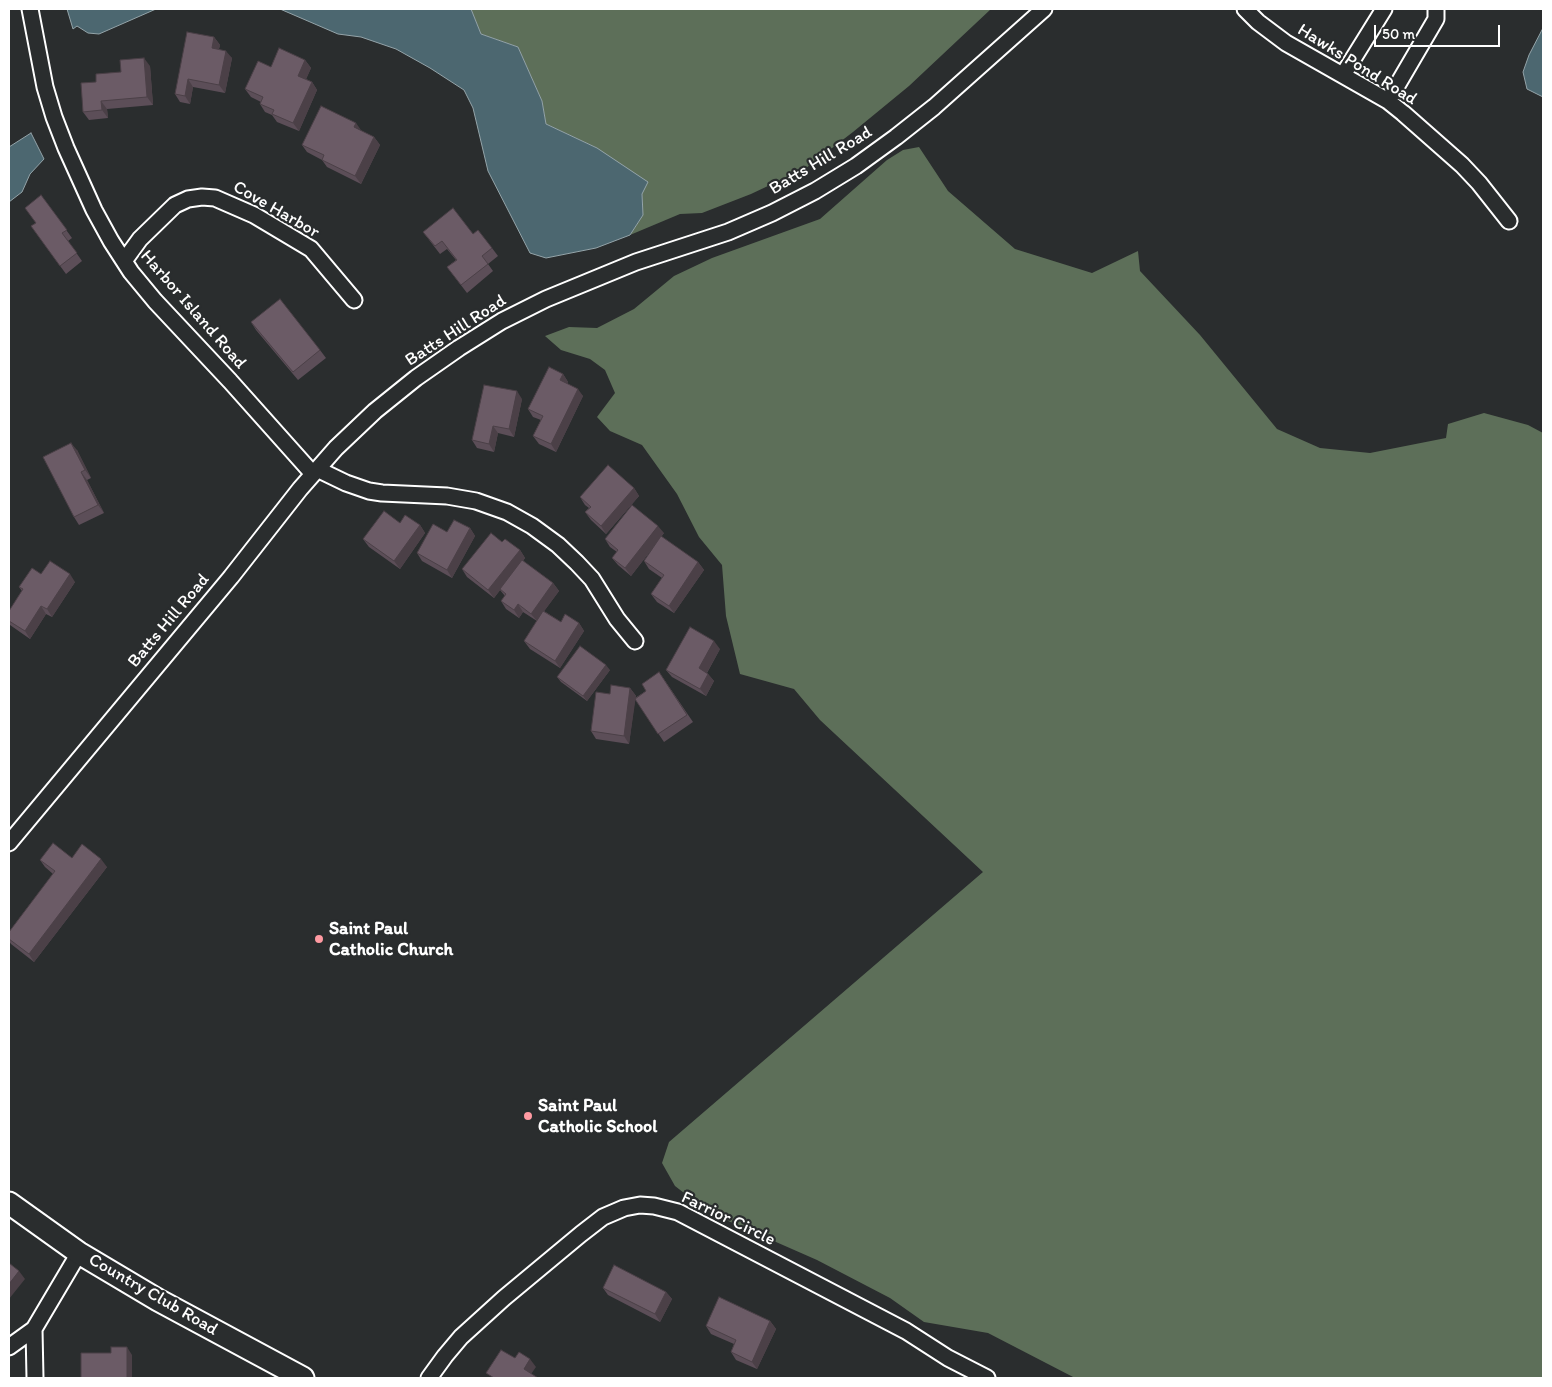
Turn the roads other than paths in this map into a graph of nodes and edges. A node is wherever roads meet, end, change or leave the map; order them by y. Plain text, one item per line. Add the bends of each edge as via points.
1 (30, 9) edge
2 (1044, 9) edge
3 (1245, 9) edge
4 (1384, 9) edge
5 (1436, 9) edge
6 (1343, 75) junction
7 (1388, 102) junction
8 (1509, 221) dead end
9 (124, 260) junction
10 (354, 300) dead end
11 (315, 472) junction
12 (635, 641) dead end
13 (11, 834) edge
14 (9, 1203) edge
15 (79, 1253) junction
16 (34, 1330) junction
17 (9, 1347) edge
18 (35, 1378) edge
19 (303, 1378) edge
20 (429, 1378) edge
21 (986, 1378) edge

1 - 9 street, Harbor Island Road via 54,117 94,210
2 - 11 street, Batts Hill Road via 934,107 856,166 772,213 728,232 590,280 502,321 416,378 336,448
3 - 6 street, Hawks Pond Road via 1286,43
4 - 6 street
5 - 7 street via 1436,19
6 - 7 street, Hawks Pond Road
7 - 8 street, Hawks Pond Road via 1462,165
9 - 10 street, Cove Harbor via 140,239 175,206 188,199 215,198 254,215 311,249
9 - 11 street, Harbor Island Road via 155,301
11 - 12 street via 369,491 466,499 507,512 558,544 577,562
11 - 13 street, Batts Hill Road via 231,577
14 - 15 street, Country Club Road
15 - 16 street
15 - 19 street, Country Club Road via 158,1300
16 - 17 street
16 - 18 street
20 - 21 street, Farrior Circle via 461,1337 580,1234 603,1217 640,1205 678,1212 906,1331

